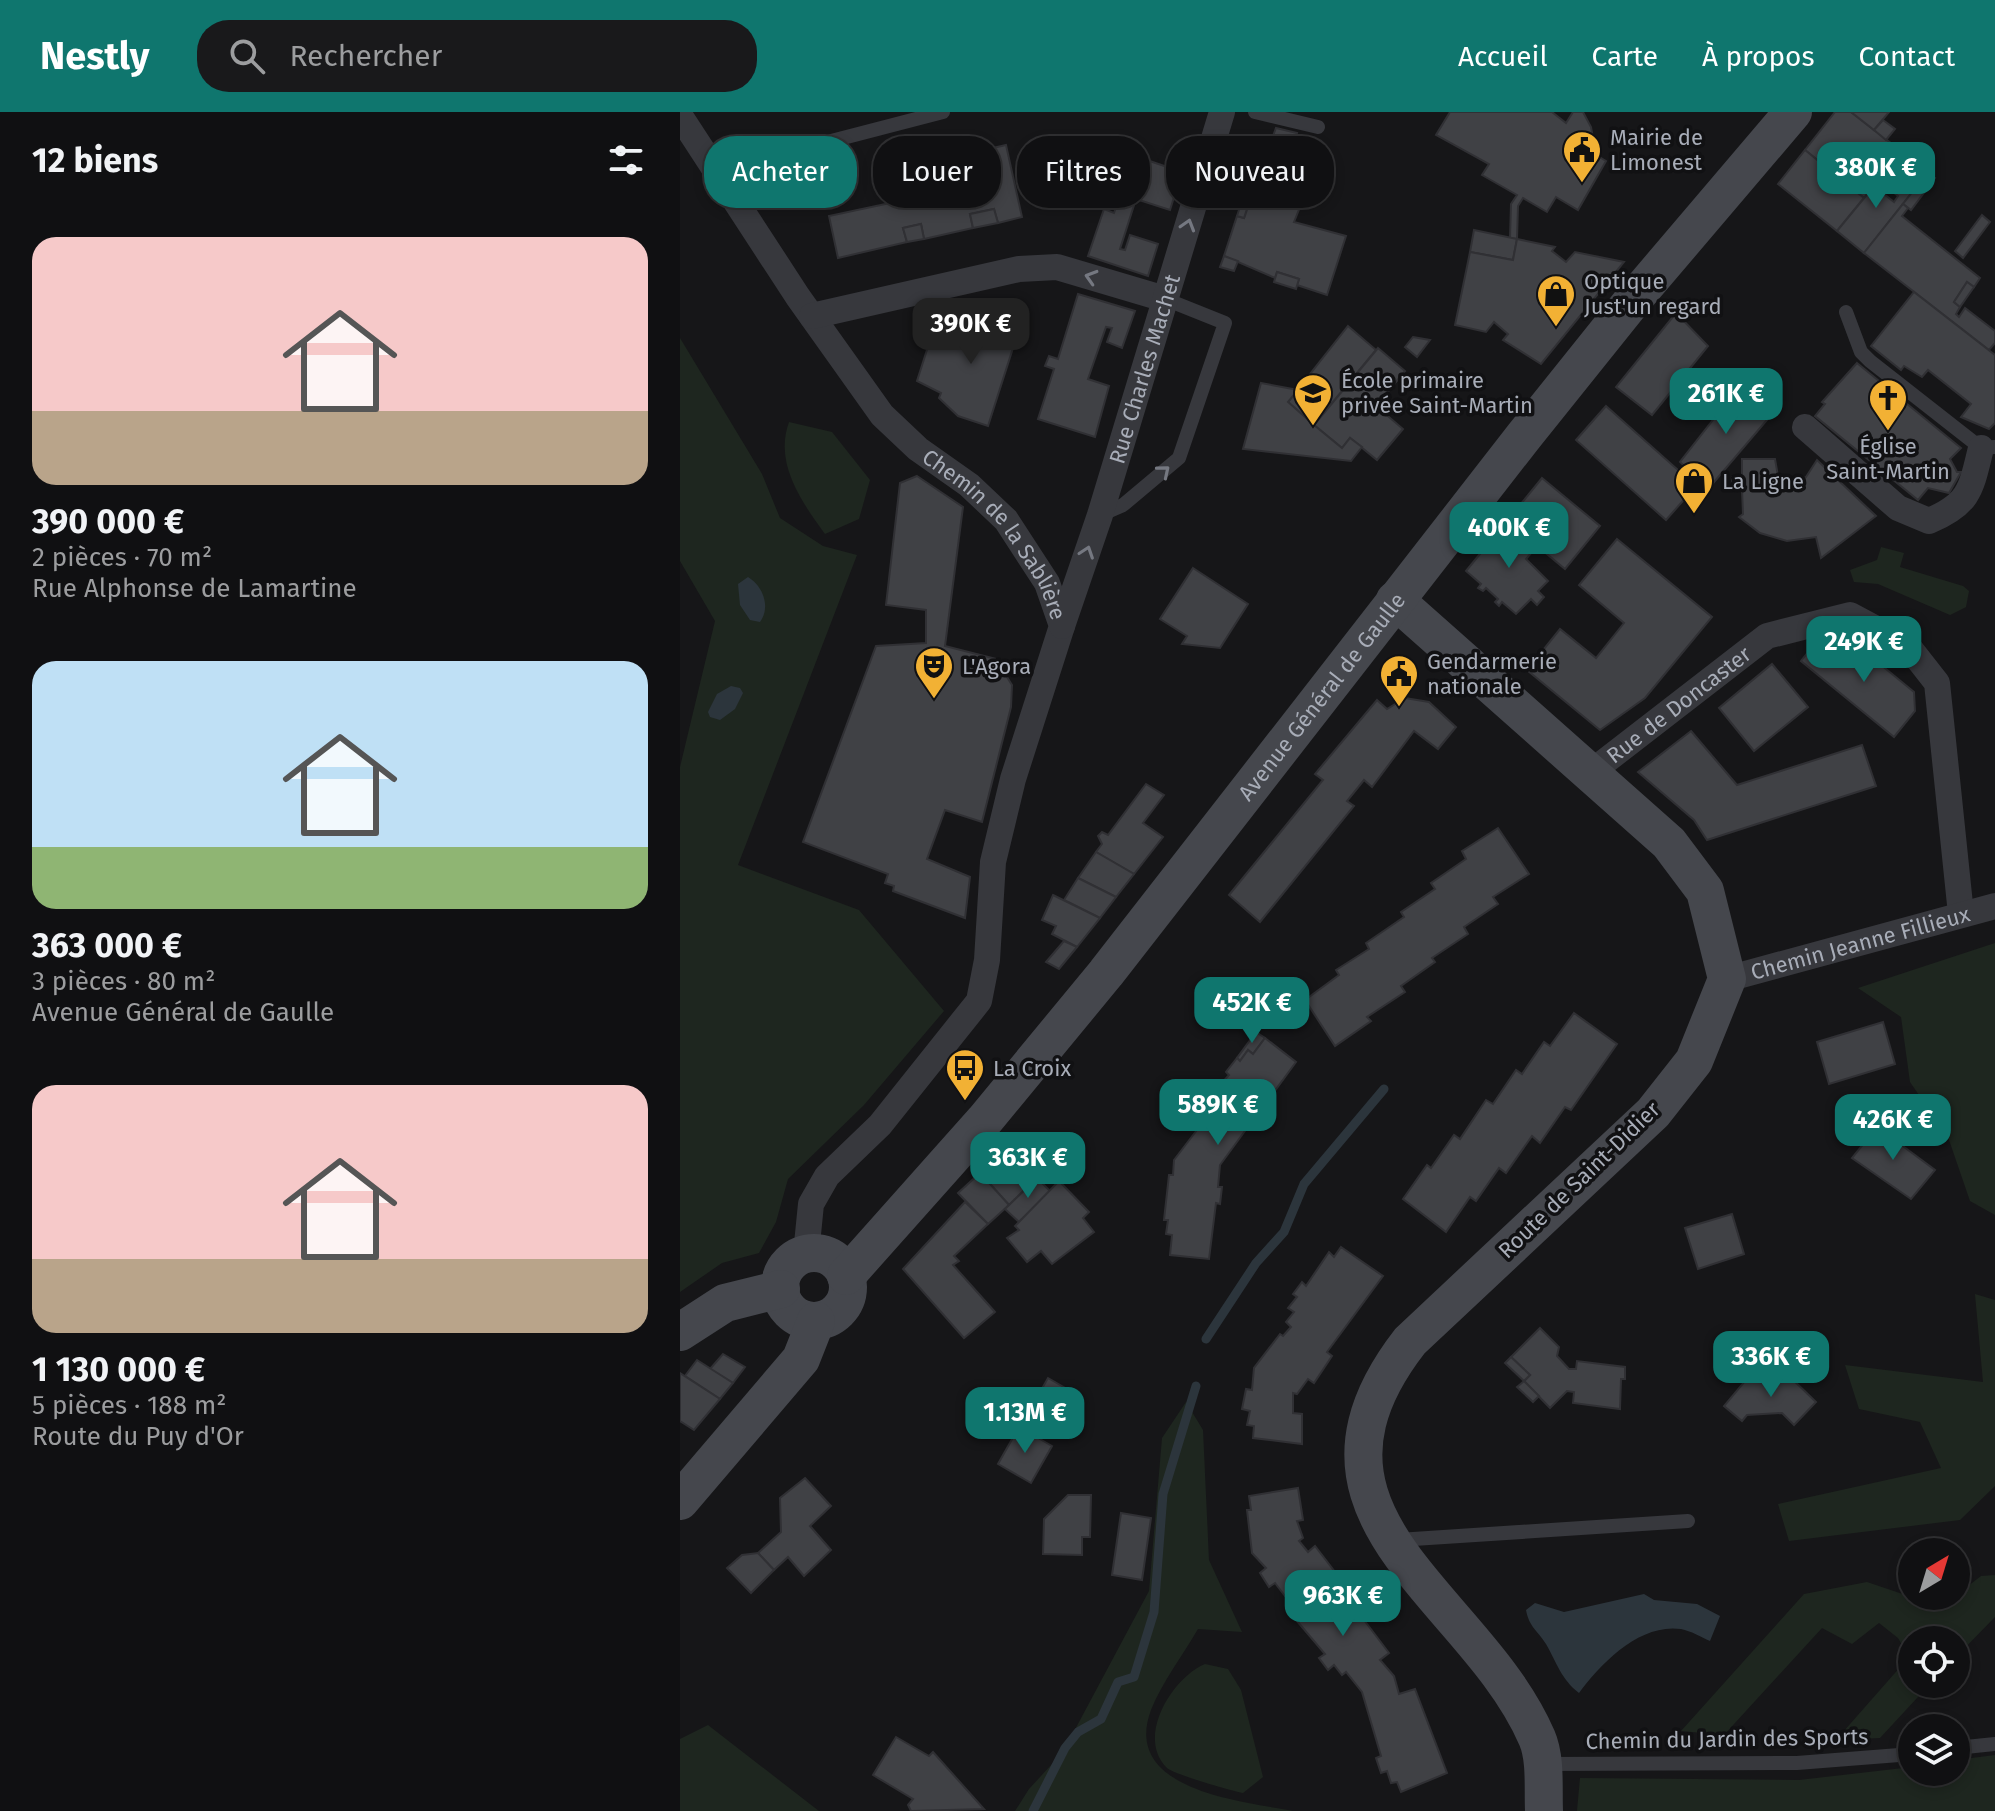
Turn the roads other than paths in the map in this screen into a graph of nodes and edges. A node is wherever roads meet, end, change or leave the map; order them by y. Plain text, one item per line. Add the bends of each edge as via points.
1 (943, 112) edge
2 (1222, 112) edge
3 (1255, 112) edge
4 (1793, 112) edge
5 (680, 116) edge
6 (1318, 127) dead end
7 (851, 136) edge
8 (704, 153) edge
9 (740, 208) edge
10 (1165, 299) junction
11 (1846, 312) dead end
12 (812, 316) junction
13 (1805, 427) dead end
14 (1988, 448) edge
15 (1100, 515) junction
16 (1395, 600) junction
17 (1062, 626) junction
18 (1590, 773) junction
19 (1995, 906) edge
20 (1961, 914) junction
21 (1727, 979) junction
22 (806, 1254) junction
23 (846, 1276) junction
24 (781, 1289) junction
25 (816, 1321) junction
26 (680, 1332) edge
27 (680, 1501) edge
28 (1688, 1521) dead end
29 (1389, 1541) junction
30 (1995, 1744) edge
31 (1970, 1747) edge
32 (1898, 1755) edge
33 (1542, 1763) junction
34 (1544, 1811) edge

1 - 7 lane
10 -> 2 street, Rue Charles Machet
3 - 6 lane
4 - 16 main road, Avenue Général de Gaulle via 1633,300
5 - 8 street, Chemin de la Sablière
9 - 12 street, Chemin de la Sablière
10 -> 12 street via 1057,267 1019,269
10 - 15 street, Rue Charles Machet
15 -> 10 lane via 1123,505 1179,458 1225,323
11 - 14 lane via 1861,352 1870,361
12 - 17 street, Chemin de la Sablière via 882,415 1006,520 1047,583
13 - 14 street via 1898,508 1929,521 1955,510
17 -> 15 street, Rue Charles Machet
16 - 18 main road
16 - 23 main road, Avenue Général de Gaulle via 1106,973 974,1133
17 - 22 street, Chemin de la Sablière via 1013,779 993,862 979,1001 880,1125 827,1176 811,1204
18 - 20 street, Rue de Doncaster via 1767,636 1850,615 1908,646 1937,683
18 - 21 main road via 1669,843 1705,891
19 - 20 street, Chemin Jeanne Fillieux
20 - 21 street, Chemin Jeanne Fillieux
21 - 29 main road, Route de Saint-Didier via 1694,1061 1653,1113 1410,1341 1386,1372 1367,1416 1362,1458 1372,1510
22 - 23 main road via 828,1256
22 - 24 main road via 789,1265
23 - 25 main road via 845,1301 836,1313
24 - 25 main road via 789,1310
24 - 26 main road via 725,1303
25 - 27 main road via 801,1359
28 - 29 lane
29 - 33 main road, Route de Saint-Didier via 1496,1671 1538,1740
30 - 31 lane
32 - 33 lane, Chemin du Jardin des Sports via 1784,1763
33 - 34 main road, Route de Saint-Didier

